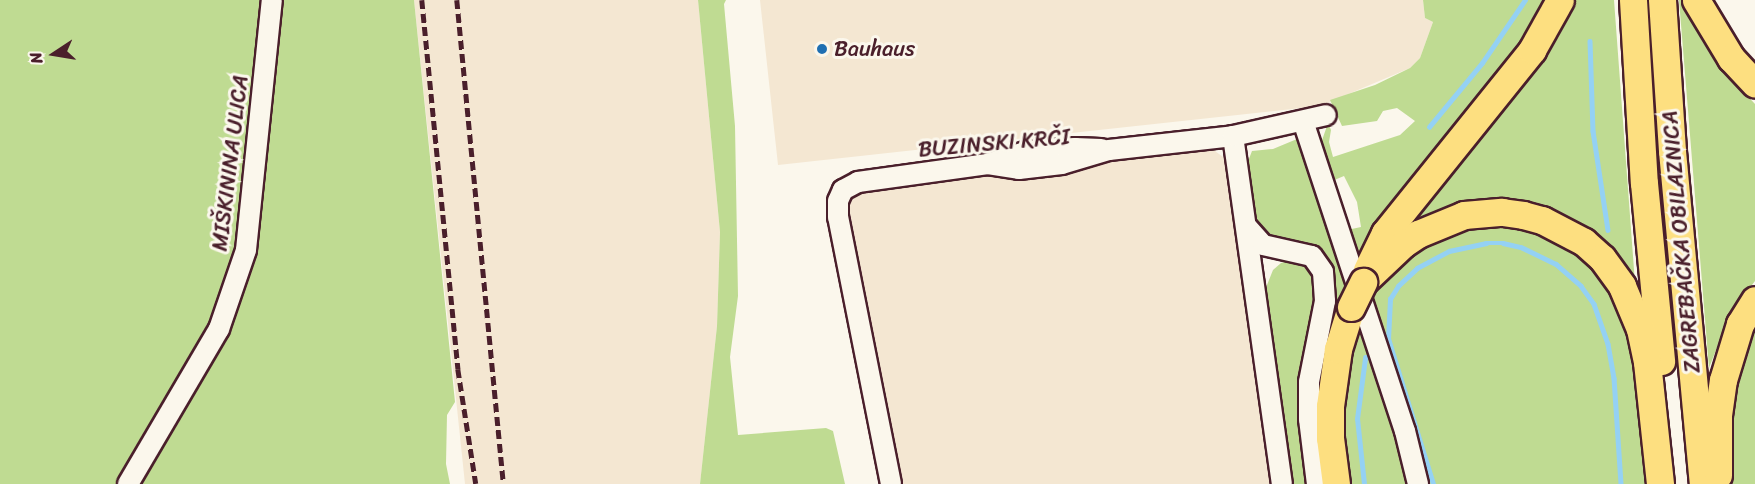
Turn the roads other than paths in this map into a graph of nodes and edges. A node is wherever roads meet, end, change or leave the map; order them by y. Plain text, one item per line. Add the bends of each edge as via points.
1 (272, 0) edge
2 (1560, 0) edge
3 (1632, 0) edge
4 (1662, 0) edge
5 (1696, 0) edge
6 (1755, 84) edge
7 (1326, 115) dead end
8 (1303, 121) junction
9 (1233, 136) junction
10 (1247, 227) junction
11 (1287, 250) junction
12 (1363, 282) junction
13 (1256, 289) junction
14 (1755, 300) edge
15 (128, 484) edge
16 (891, 484) edge
17 (1282, 484) edge
18 (1317, 484) edge
19 (1336, 484) edge
20 (1418, 484) edge
21 (1660, 484) edge
22 (1672, 484) edge
23 (1703, 484) edge
24 (1718, 484) edge

1 - 15 street, MIŠKININA ULICA via 246,250 219,329
2 - 12 highway via 1526,58 1385,233
3 - 22 highway, ZAGREBAČKA OBILAZNICA via 1644,183
4 - 23 highway, ZAGREBAČKA OBILAZNICA
5 - 6 highway via 1725,50
7 - 8 street, BUZINSKI KRČI
8 - 9 street, BUZINSKI KRČI
8 - 20 street via 1408,441
9 - 10 street
9 - 16 street, BUZINSKI KRČI via 1109,150 1062,164 1019,169 988,164 858,182 843,190 838,217
10 - 11 street via 1263,245
10 - 13 street
11 - 13 street via 1268,264
11 - 18 street via 1305,252 1318,261 1325,284 1309,382
12 - 19 highway, bridge via 1338,349 1330,406
12 - 21 highway via 1418,234 1464,215 1523,215 1542,220 1584,242 1602,258 1622,286 1640,329
13 - 17 street
14 - 24 highway via 1740,324 1723,380 1718,415

